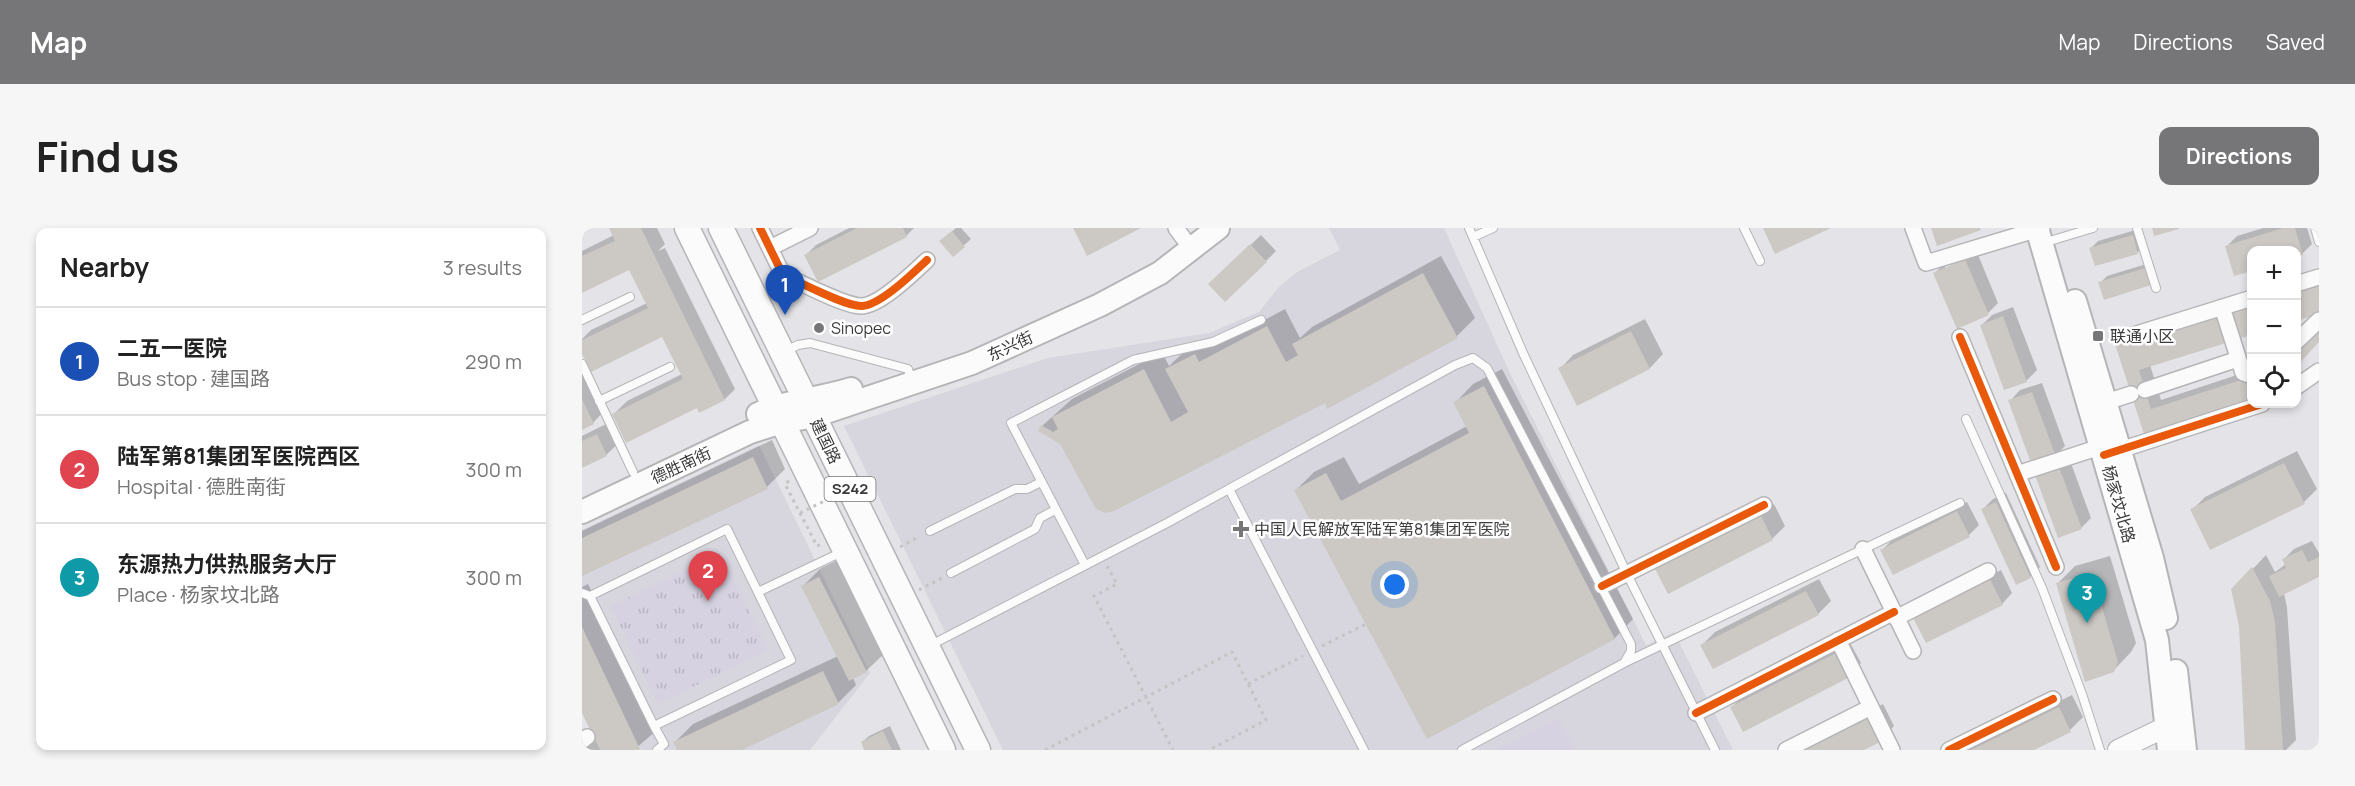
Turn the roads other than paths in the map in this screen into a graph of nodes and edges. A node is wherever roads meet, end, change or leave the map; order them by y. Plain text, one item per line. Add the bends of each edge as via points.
1 (687, 228) edge
2 (721, 228) edge
3 (760, 228) edge
4 (810, 228) edge
5 (1218, 228) edge
6 (1469, 228) edge
7 (1493, 228) edge
8 (1744, 228) edge
9 (1913, 228) edge
10 (2093, 228) edge
11 (2138, 228) edge
12 (2315, 228) edge
13 (1186, 232) edge
14 (2045, 232) edge
15 (1473, 237) junction
16 (2319, 242) edge
17 (770, 248) junction
18 (927, 260) dead end
19 (1760, 261) dead end
20 (2319, 277) edge
21 (2301, 282) edge
22 (2156, 288) dead end
23 (630, 297) dead end
24 (2247, 300) edge
25 (2222, 308) junction
26 (582, 320) edge
27 (1261, 320) dead end
28 (2319, 320) edge
29 (2130, 336) dead end
30 (1960, 337) dead end
31 (2301, 337) edge
32 (782, 352) junction
33 (2238, 359) junction
34 (582, 364) edge
35 (670, 367) dead end
36 (2319, 371) edge
37 (2247, 374) edge
38 (910, 376) junction
39 (2301, 384) edge
40 (599, 401) junction
41 (2098, 405) junction
42 (809, 408) junction
43 (2248, 408) edge
44 (778, 414) junction
45 (1966, 419) dead end
46 (2110, 448) junction
47 (633, 472) junction
48 (2018, 474) junction
49 (1041, 482) junction
50 (1229, 489) junction
51 (582, 495) edge
52 (1960, 503) dead end
53 (1764, 505) dead end
54 (1055, 510) junction
55 (582, 512) edge
56 (930, 531) road end
57 (1863, 549) junction
58 (845, 550) junction
59 (1085, 565) junction
60 (2056, 567) dead end
61 (1988, 571) dead end
62 (951, 573) road end
63 (1627, 574) junction
64 (1602, 586) junction
65 (758, 592) junction
66 (586, 594) edge
67 (1895, 615) junction
68 (1838, 640) junction
69 (1661, 645) junction
70 (927, 647) junction
71 (1913, 651) dead end
72 (1624, 663) junction
73 (2053, 699) dead end
74 (1871, 707) junction
75 (1696, 713) junction
76 (654, 726) junction
77 (2174, 740) edge
78 (657, 750) edge
79 (943, 750) edge
80 (978, 750) edge
81 (1364, 750) edge
82 (1462, 750) edge
83 (1715, 750) edge
84 (1786, 750) edge
85 (1892, 750) edge
86 (1949, 750) edge
87 (2100, 750) edge
88 (2118, 750) edge

1 - 44 main road, 建国路 / S242
2 - 32 main road, 建国路 / S242
3 - 17 street
4 - 17 street
5 - 38 main road, 东兴街 via 1160,273 1100,305 972,363
6 - 15 lane
7 - 15 lane
8 - 19 lane
9 - 14 street via 1926,264
10 - 14 lane
11 - 22 lane
12 - 16 lane
13 - 38 main road, 东兴街 via 1157,259
14 - 41 main road, 杨家坟北路
15 - 63 lane
17 - 18 street via 783,275 862,307 878,300
20 - 21 street
23 - 26 lane
24 - 25 street
25 - 29 street
25 - 33 street
27 - 49 lane via 1213,342 1133,360 1011,423
28 - 31 street
30 - 48 street
32 - 38 lane via 810,343
32 - 42 main road, 建国路 / S242
33 - 37 street
33 - 41 street
34 - 40 lane
35 - 40 lane
36 - 39 street
38 - 42 main road, 东兴街
40 - 47 lane
41 - 46 main road, 杨家坟北路
42 - 44 main road, 东兴街
42 - 70 main road, 建国路 / S242
43 - 46 street
44 - 47 main road, 德胜南街
44 - 55 main road, 德胜南街 via 750,432
44 - 58 main road, 建国路 / S242
45 - 87 lane via 2042,588
46 - 48 street
46 - 77 main road, 杨家坟北路 via 2157,640
47 - 51 main road, 德胜南街
48 - 60 street
49 - 54 lane
49 - 56 lane via 1027,489 1015,489
50 - 59 lane
50 - 64 lane via 1444,370 1473,358 1487,368
50 - 81 lane
52 - 57 lane
53 - 63 street
54 - 59 lane
54 - 62 lane via 1041,518 1035,529
57 - 67 street
57 - 69 lane
58 - 65 lane
58 - 79 main road, 建国路 / S242
59 - 70 lane
61 - 67 street
63 - 64 street
63 - 69 lane
64 - 72 lane via 1631,644
65 - 66 lane via 728,529
65 - 76 lane via 791,660
66 - 76 lane
67 - 68 street
67 - 71 street
68 - 74 street
68 - 75 street
69 - 72 lane
69 - 75 lane
70 - 80 main road, 建国路 / S242
72 - 82 lane
73 - 86 street
74 - 84 street
74 - 85 street
75 - 83 lane
76 - 78 lane via 664,744
77 - 88 street

